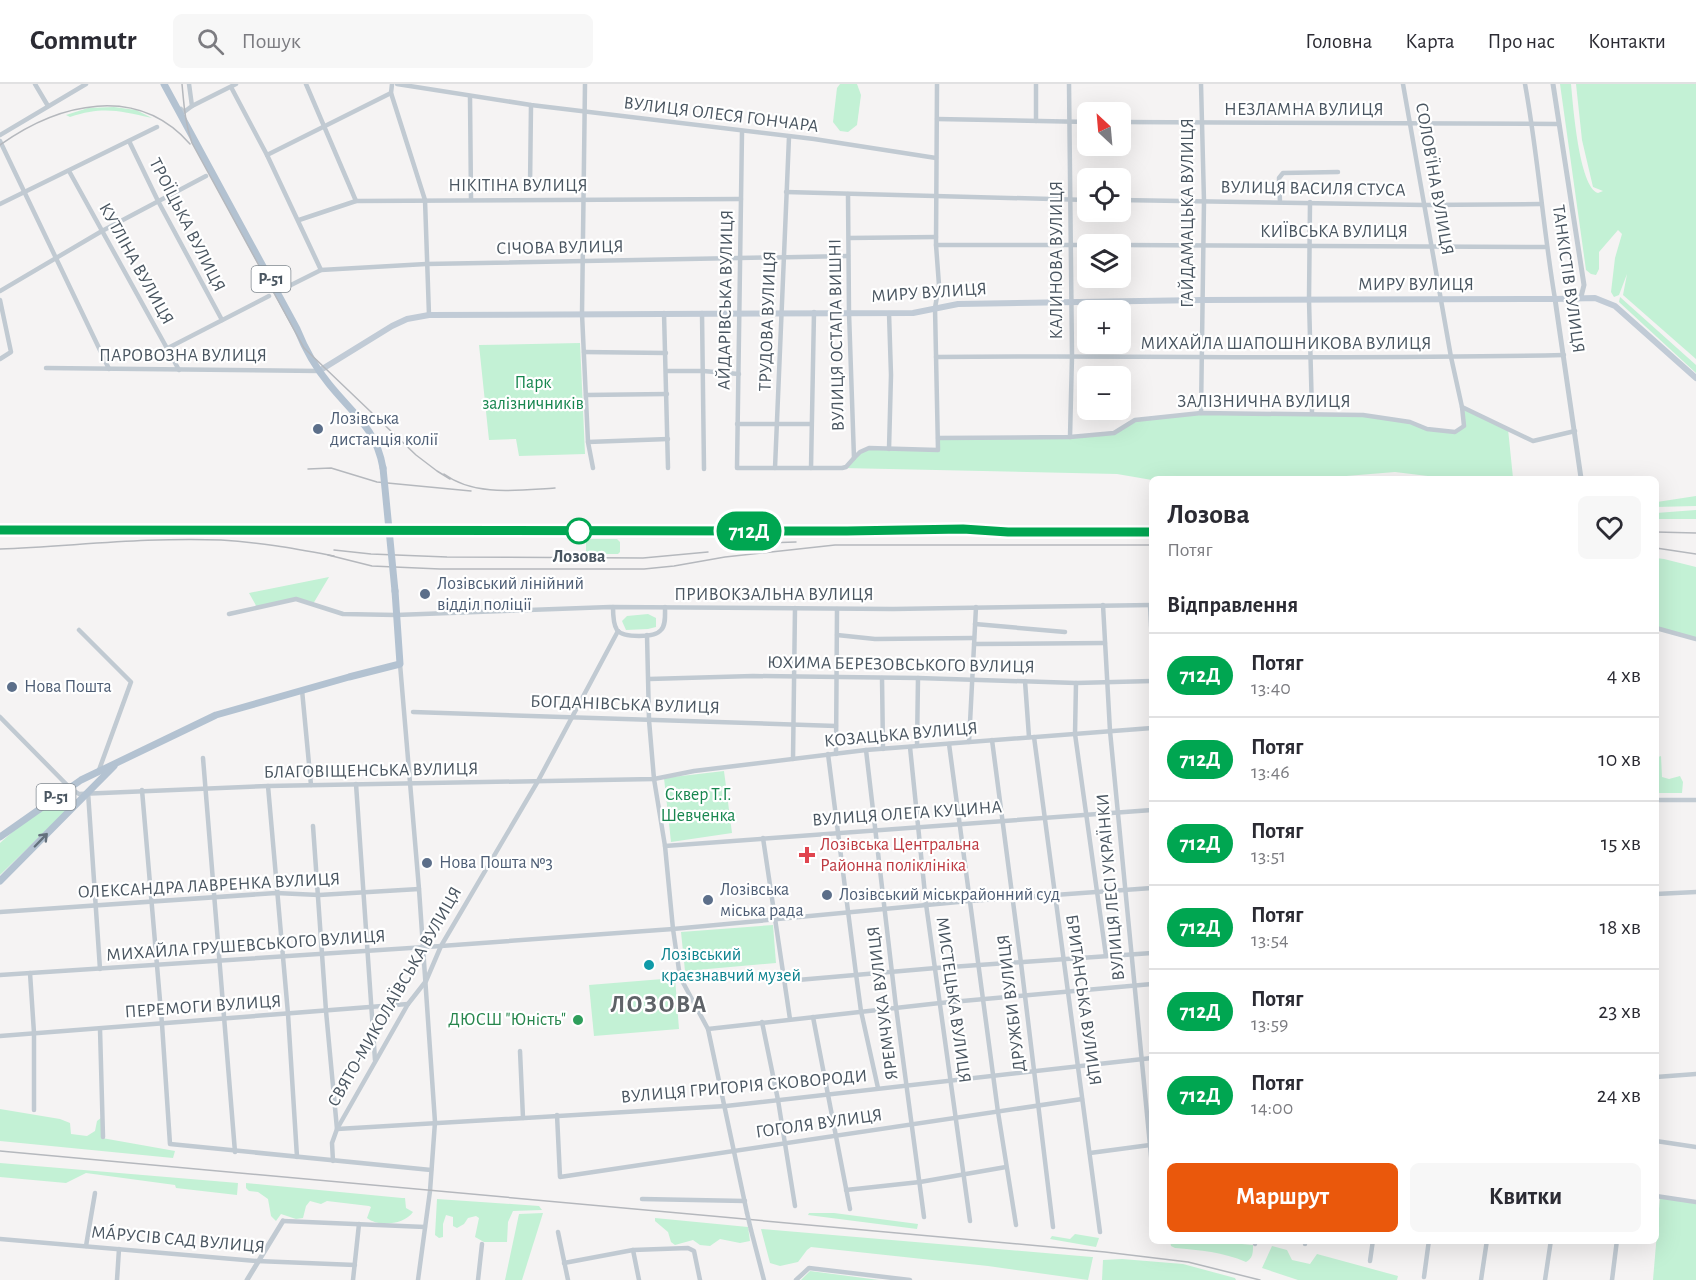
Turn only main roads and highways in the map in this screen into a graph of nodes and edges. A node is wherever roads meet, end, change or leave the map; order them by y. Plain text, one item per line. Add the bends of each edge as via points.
1 (165, 84) edge
2 (319, 371) junction
3 (1696, 378) edge
4 (116, 764) junction
5 (0, 837) edge
6 (0, 881) edge

1 - 2 main road, Р-51
2 - 3 main road, МИРУ ВУЛИЦЯ via 392,326 429,315 913,313 958,304 1581,297 1615,306
2 - 4 main road, Р-51, bridge via 371,432 380,450 400,664 216,715
4 - 5 main road, Р-51 via 70,788
6 -> 4 main road, Р-51

